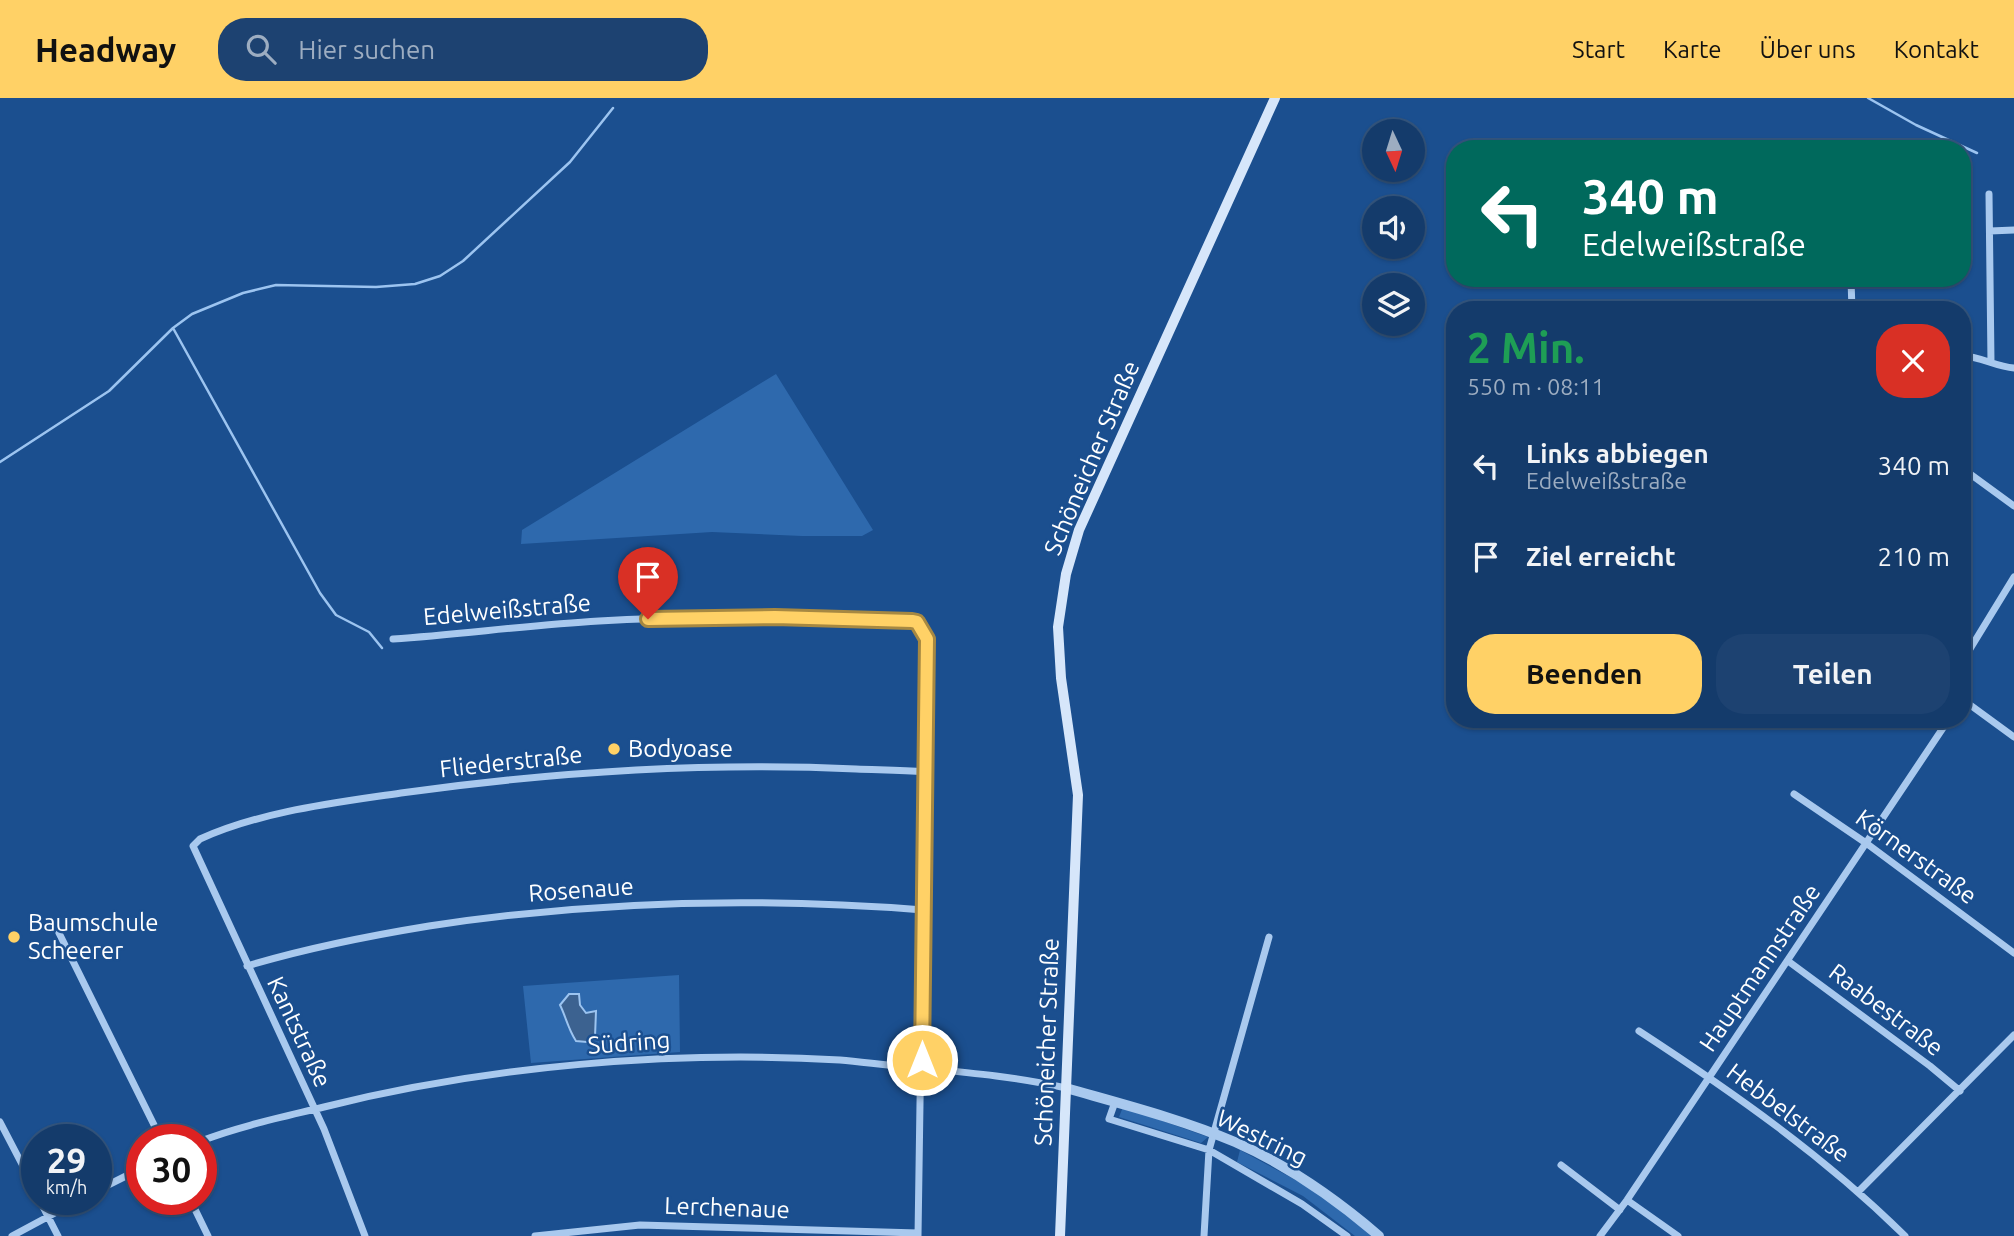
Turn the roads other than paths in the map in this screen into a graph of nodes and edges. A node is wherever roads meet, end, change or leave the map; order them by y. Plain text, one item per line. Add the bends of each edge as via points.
1 (1275, 98) edge
2 (1989, 194) dead end
3 (2014, 230) edge
4 (1990, 231) junction
5 (1971, 357) edge
6 (1991, 362) junction
7 (2014, 368) edge
8 (1971, 475) edge
9 (2014, 506) edge
10 (2014, 577) edge
11 (393, 639) dead end
12 (1971, 647) edge
13 (1971, 706) edge
14 (1943, 728) edge
15 (2014, 737) edge
16 (925, 772) junction
17 (1794, 794) dead end
18 (1866, 843) junction
19 (193, 846) joint
20 (923, 909) junction
21 (59, 933) dead end
22 (1269, 937) dead end
23 (2014, 953) edge
24 (1788, 961) junction
25 (247, 966) junction
26 (1639, 1031) dead end
27 (2014, 1035) edge
28 (922, 1068) junction
29 (1709, 1077) junction
30 (1066, 1088) junction
31 (1960, 1091) junction
32 (1115, 1102) junction
33 (314, 1109) junction
34 (0, 1122) edge
35 (154, 1124) edge
36 (1213, 1134) junction
37 (217, 1136) edge
38 (1209, 1150) junction
39 (21, 1163) edge
40 (1561, 1165) dead end
41 (1858, 1192) junction
42 (1627, 1200) junction
43 (1620, 1210) junction
44 (198, 1215) edge
45 (48, 1216) joint
46 (918, 1234) edge
47 (12, 1236) edge
48 (58, 1236) edge
49 (208, 1236) edge
50 (365, 1236) edge
51 (535, 1236) edge
52 (1060, 1236) edge
53 (1204, 1236) edge
54 (1347, 1236) edge
55 (1378, 1236) edge
56 (1600, 1236) edge
57 (1678, 1236) edge
58 (1905, 1236) edge

1 - 30 main road, Schöneicher Straße via 1079,530 1066,575 1058,620 1058,657 1078,795
2 - 4 street
3 - 4 street
4 - 6 street
5 - 6 street
6 - 7 street
8 - 9 street
10 - 12 street
11 - 16 street, Edelweißstraße via 677,618 917,622 927,639
13 - 15 street
14 - 18 street, Hauptmannstraße
16 - 19 street, Fliederstraße via 795,766 633,769 505,781 289,812 234,826
16 - 20 street
17 - 18 street, Körnerstraße
18 - 23 street, Körnerstraße
18 - 24 street, Hauptmannstraße
19 - 25 street, Kantstraße
20 - 25 street, Rosenaue via 711,903 558,910 396,932
20 - 28 street
21 - 35 street
22 - 36 street
24 - 29 street, Hauptmannstraße
24 - 31 street, Raabestraße
25 - 33 street, Kantstraße
26 - 29 street, Hebbelstraße
27 - 31 street
28 - 30 street, Südring
28 - 33 street, Südring via 841,1060 629,1061 405,1088
28 - 46 street
29 - 41 street, Hebbelstraße
29 - 42 street, Hauptmannstraße
30 - 32 street, Westring
30 - 52 main road, Schöneicher Straße
31 - 41 street
32 - 36 street, Westring
32 - 38 street, Westring via 1110,1119
33 - 37 street, Südring
33 - 50 street, Kantstraße
34 - 39 street
36 - 38 street
36 - 55 street, Westring via 1291,1173
38 - 53 street
38 - 54 street, Westring
40 - 43 street
41 - 58 street, Hebbelstraße
42 - 43 street, Hauptmannstraße
42 - 57 street
43 - 56 street, Hauptmannstraße
44 - 49 street
45 - 47 street
45 - 48 street
46 - 51 street, Lerchenaue via 640,1224

